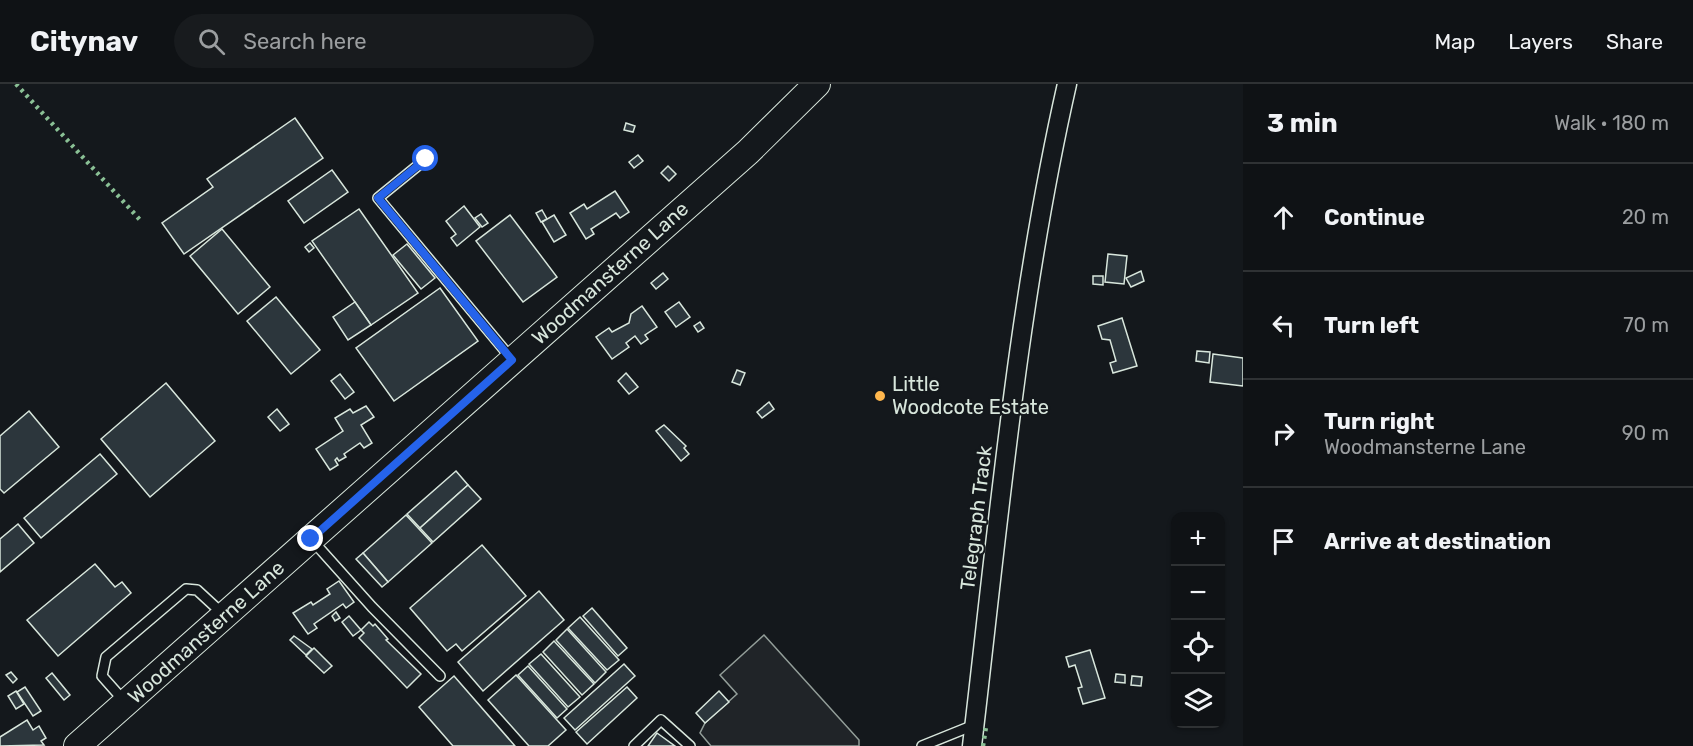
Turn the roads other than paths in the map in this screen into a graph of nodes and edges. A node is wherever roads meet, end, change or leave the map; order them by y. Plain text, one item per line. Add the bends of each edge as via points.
1 (817, 84) edge
2 (1067, 84) edge
3 (426, 159) dead end
4 (512, 360) junction
5 (311, 539) junction
6 (225, 615) junction
7 (440, 676) dead end
8 (125, 703) junction
9 (974, 725) junction
10 (77, 746) edge
11 (634, 746) edge
12 (690, 746) edge
13 (922, 746) edge
14 (972, 746) edge

1 - 4 street, Woodmansterne Lane via 748,152
2 - 9 street, Telegraph Track via 1053,146 1011,415
3 - 4 lane via 378,198
4 - 5 street, Woodmansterne Lane
5 - 6 street, Woodmansterne Lane
5 - 7 lane
6 - 8 street, Woodmansterne Lane
6 - 8 lane via 197,590 186,589 106,657 102,676
8 - 10 street, Woodmansterne Lane
9 - 13 lane
9 - 14 street, Telegraph Track
11 - 12 lane via 661,720

